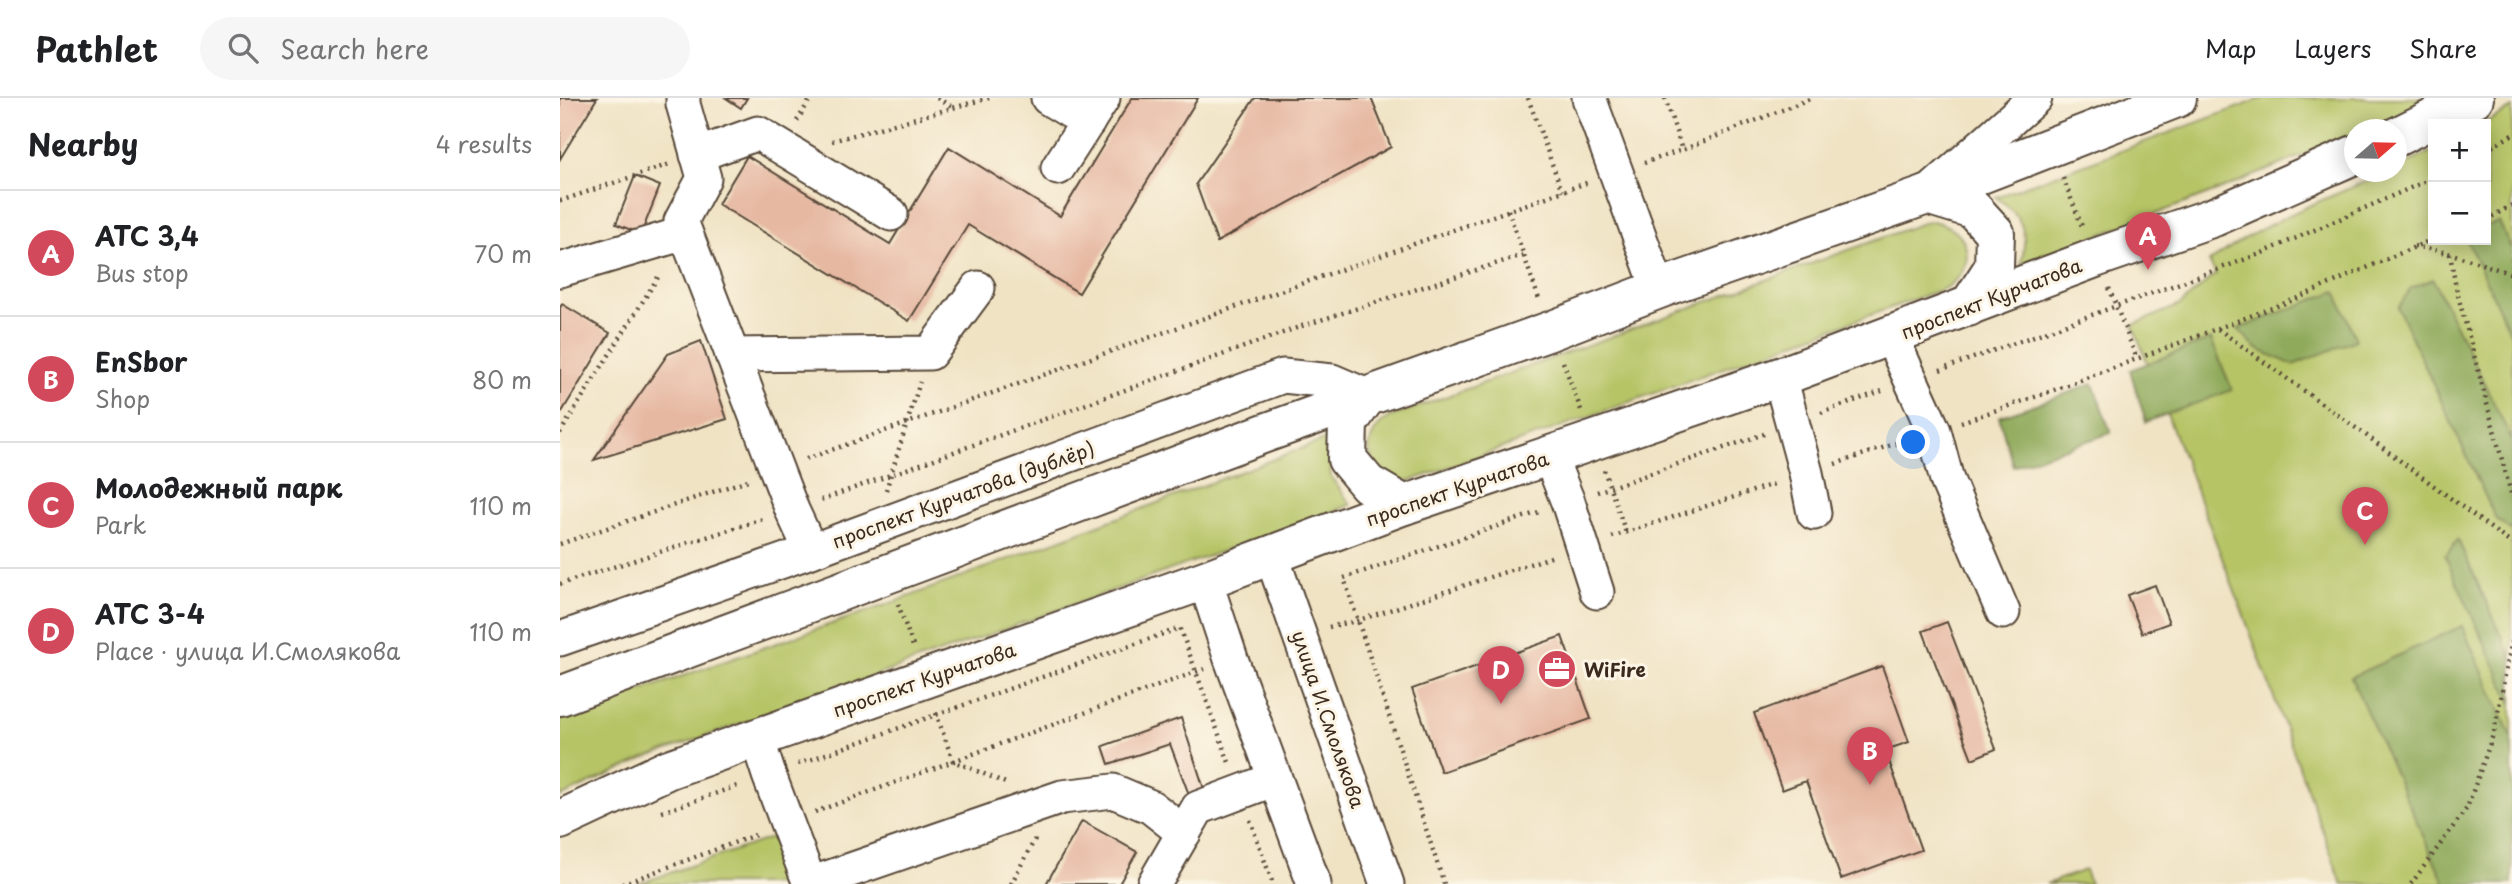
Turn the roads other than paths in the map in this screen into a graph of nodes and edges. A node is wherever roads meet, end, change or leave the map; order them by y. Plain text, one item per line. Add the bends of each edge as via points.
1 (683, 98) edge
2 (1048, 98) edge
3 (1589, 98) edge
4 (1608, 98) edge
5 (2035, 98) edge
6 (2177, 98) edge
7 (2474, 98) edge
8 (1095, 110) edge
9 (2407, 131) edge
10 (697, 155) junction
11 (2344, 159) edge
12 (1058, 168) dead end
13 (1625, 170) junction
14 (1927, 195) junction
15 (891, 214) dead end
16 (685, 233) junction
17 (560, 270) edge
18 (1667, 286) junction
19 (978, 288) dead end
20 (1968, 307) junction
21 (1891, 336) junction
22 (732, 355) junction
23 (1780, 377) junction
24 (1367, 396) junction
25 (1550, 457) junction
26 (1404, 505) junction
27 (1814, 513) dead end
28 (811, 551) junction
29 (1271, 554) junction
30 (1205, 580) junction
31 (1597, 592) dead end
32 (2003, 612) dead end
33 (560, 639) edge
34 (560, 696) edge
35 (757, 738) junction
36 (1275, 779) junction
37 (560, 821) edge
38 (1184, 833) junction
39 (810, 884) edge
40 (1154, 884) edge
41 (1314, 884) edge
42 (1387, 884) edge

1 - 10 street
2 - 8 street
3 - 13 street
4 - 13 street
5 - 14 street
6 - 14 main road
7 - 9 main road
8 - 12 street
10 - 15 street via 758,133
10 - 16 street via 704,178 681,220
11 - 20 main road, проспект Курчатова via 2214,217
13 - 18 street
14 - 18 main road
14 - 20 main road via 1973,209 1995,233 1994,267
16 - 17 street
16 - 22 street
18 - 24 main road
19 - 22 street via 930,353
20 - 21 main road, проспект Курчатова
21 - 23 main road, проспект Курчатова
21 - 32 street via 1934,431 1947,480
22 - 28 street
23 - 25 main road, проспект Курчатова
23 - 27 street
24 - 26 main road via 1348,423 1347,459 1368,484
24 - 28 street, проспект Курчатова (дублёр) via 1332,381 1283,376
24 - 34 main road
25 - 26 main road, проспект Курчатова
25 - 31 street
26 - 29 main road, проспект Курчатова
28 - 33 street, проспект Курчатова (дублёр)
29 - 30 main road, проспект Курчатова
29 - 42 street, улица И.Смолякова
30 - 35 main road, проспект Курчатова
30 - 36 street
35 - 37 main road, проспект Курчатова via 669,769
35 - 39 street
36 - 38 street via 1198,808
36 - 41 street
38 - 39 street via 1151,807 1113,791 1062,797
38 - 40 street

